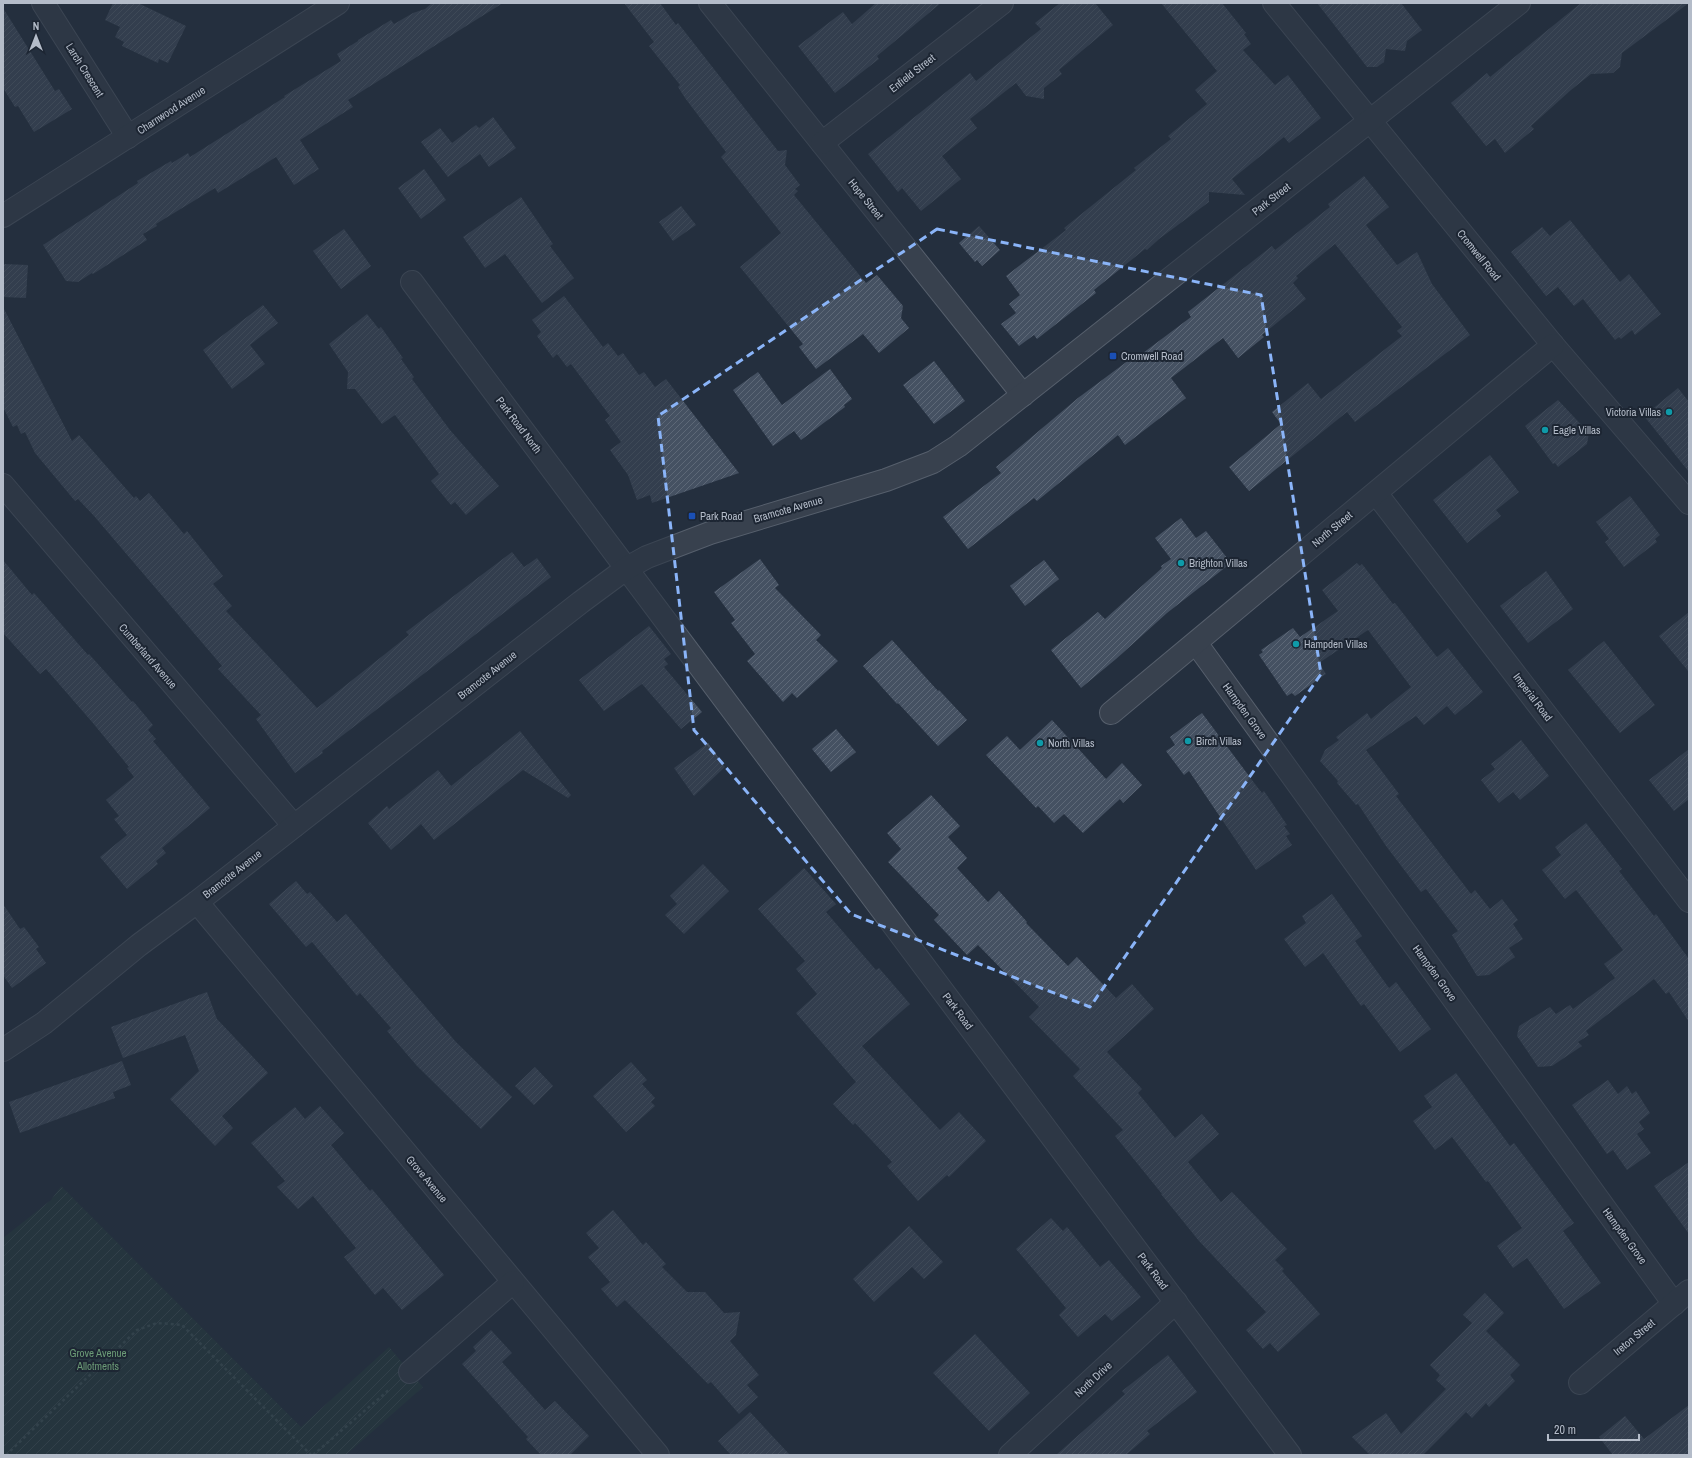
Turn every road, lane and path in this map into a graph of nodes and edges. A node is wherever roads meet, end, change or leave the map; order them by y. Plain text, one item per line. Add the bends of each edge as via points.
1 (43, 3) edge
2 (338, 3) edge
3 (710, 3) edge
4 (1002, 3) edge
5 (1274, 3) edge
6 (1519, 3) edge
7 (1370, 121) junction
8 (128, 137) junction
9 (822, 143) junction
10 (3, 216) edge
11 (412, 282) dead end
12 (1553, 345) junction
13 (1023, 395) junction
14 (3, 485) edge
15 (1376, 493) junction
16 (1689, 503) edge
17 (626, 568) junction
18 (1196, 643) junction
19 (1112, 713) dead end
20 (294, 826) junction
21 (1689, 901) edge
22 (197, 902) junction
23 (4, 1048) edge
24 (513, 1282) junction
25 (1681, 1297) edge
26 (1176, 1302) junction
27 (410, 1372) joint
28 (1580, 1383) dead end
29 (6, 1455) edge
30 (312, 1455) edge
31 (658, 1455) edge
32 (1010, 1455) edge
33 (1290, 1455) edge

1 - 8 street, Larch Crescent
2 - 8 street, Charnwood Avenue
3 - 9 street, Hope Street
4 - 9 street, Enfield Street
5 - 7 street, Cromwell Road
6 - 7 street, Park Street
7 - 12 street, Cromwell Road
7 - 13 street, Park Street
8 - 10 street, Charnwood Avenue
9 - 13 street, Hope Street
11 - 17 street, Park Road North
12 - 15 street, North Street
12 - 16 street, Cromwell Road
13 - 17 street, Bramcote Avenue via 958,446 916,470 710,532
14 - 20 street, Cumberland Avenue
15 - 18 street, North Street
15 - 21 street, Imperial Road
17 - 20 street, Bramcote Avenue
17 - 26 street, Park Road
18 - 19 street, North Street
18 - 25 street, Hampden Grove
20 - 22 street, Bramcote Avenue
22 - 23 street, Bramcote Avenue via 44,1022
22 - 24 street, Grove Avenue
24 - 27 street
24 - 31 street, Grove Avenue
25 - 28 street, Ireton Street
26 - 32 street, North Drive
26 - 33 street, Park Road
27 - 30 path
29 - 30 path via 137,1330 158,1323 182,1325

